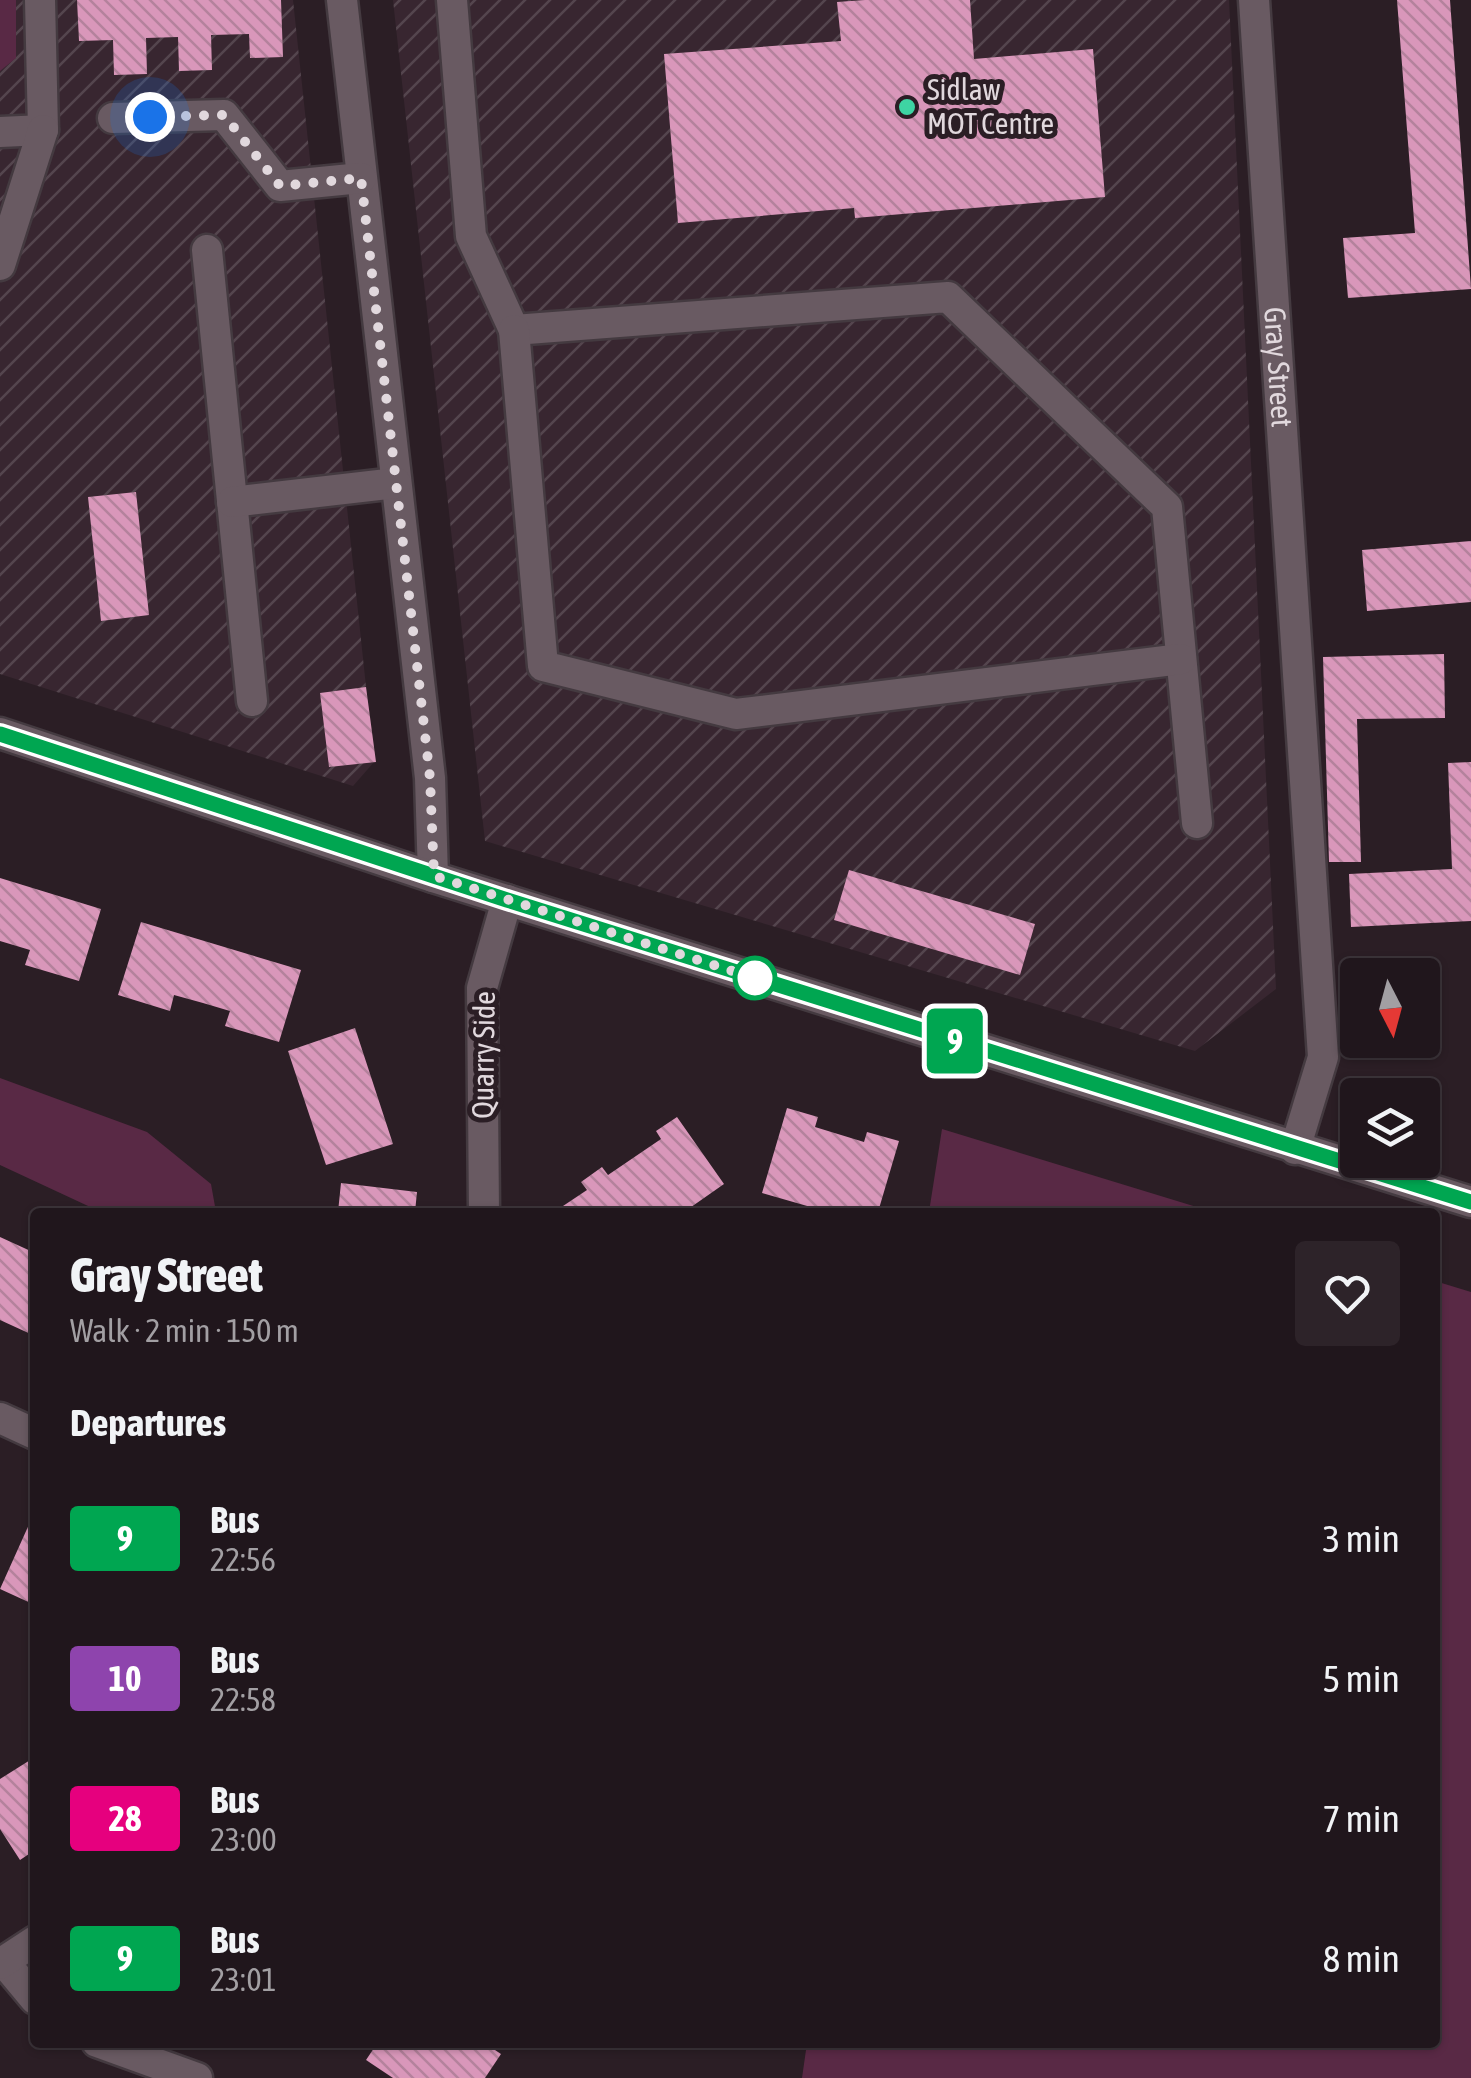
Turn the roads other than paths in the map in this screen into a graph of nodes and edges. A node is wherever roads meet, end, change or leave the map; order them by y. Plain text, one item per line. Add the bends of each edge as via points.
1 (40, 0) edge
2 (342, 0) edge
3 (452, 0) edge
4 (1254, 0) edge
5 (113, 118) dead end
6 (43, 130) junction
7 (0, 132) edge
8 (361, 178) junction
9 (207, 250) dead end
10 (0, 266) edge
11 (514, 330) junction
12 (396, 483) junction
13 (232, 502) junction
14 (1181, 660) junction
15 (252, 701) dead end
16 (0, 734) edge
17 (1198, 824) dead end
18 (434, 876) junction
19 (507, 900) junction
20 (1295, 1149) junction
21 (1471, 1202) edge
22 (484, 1208) edge
23 (0, 1418) edge
24 (30, 1432) edge
25 (30, 1943) edge
26 (2, 1963) edge
27 (30, 1993) edge
28 (113, 2048) edge
29 (197, 2078) edge

1 - 6 street
2 - 8 street
3 - 11 street via 471,236
4 - 20 street, Gray Street via 1324,1058
5 - 8 street via 224,115 280,186
6 - 7 street
6 - 10 street
8 - 12 street
9 - 13 street
11 - 14 street via 948,297 1167,507
11 - 14 street via 543,666 736,714
12 - 13 street
12 - 18 street via 430,778
13 - 15 street
14 - 17 street
16 - 18 street
18 - 19 street
19 - 20 street
19 - 22 street, Quarry Side via 482,988
20 - 21 street
23 - 24 street
25 - 26 street
26 - 27 street
28 - 29 street

